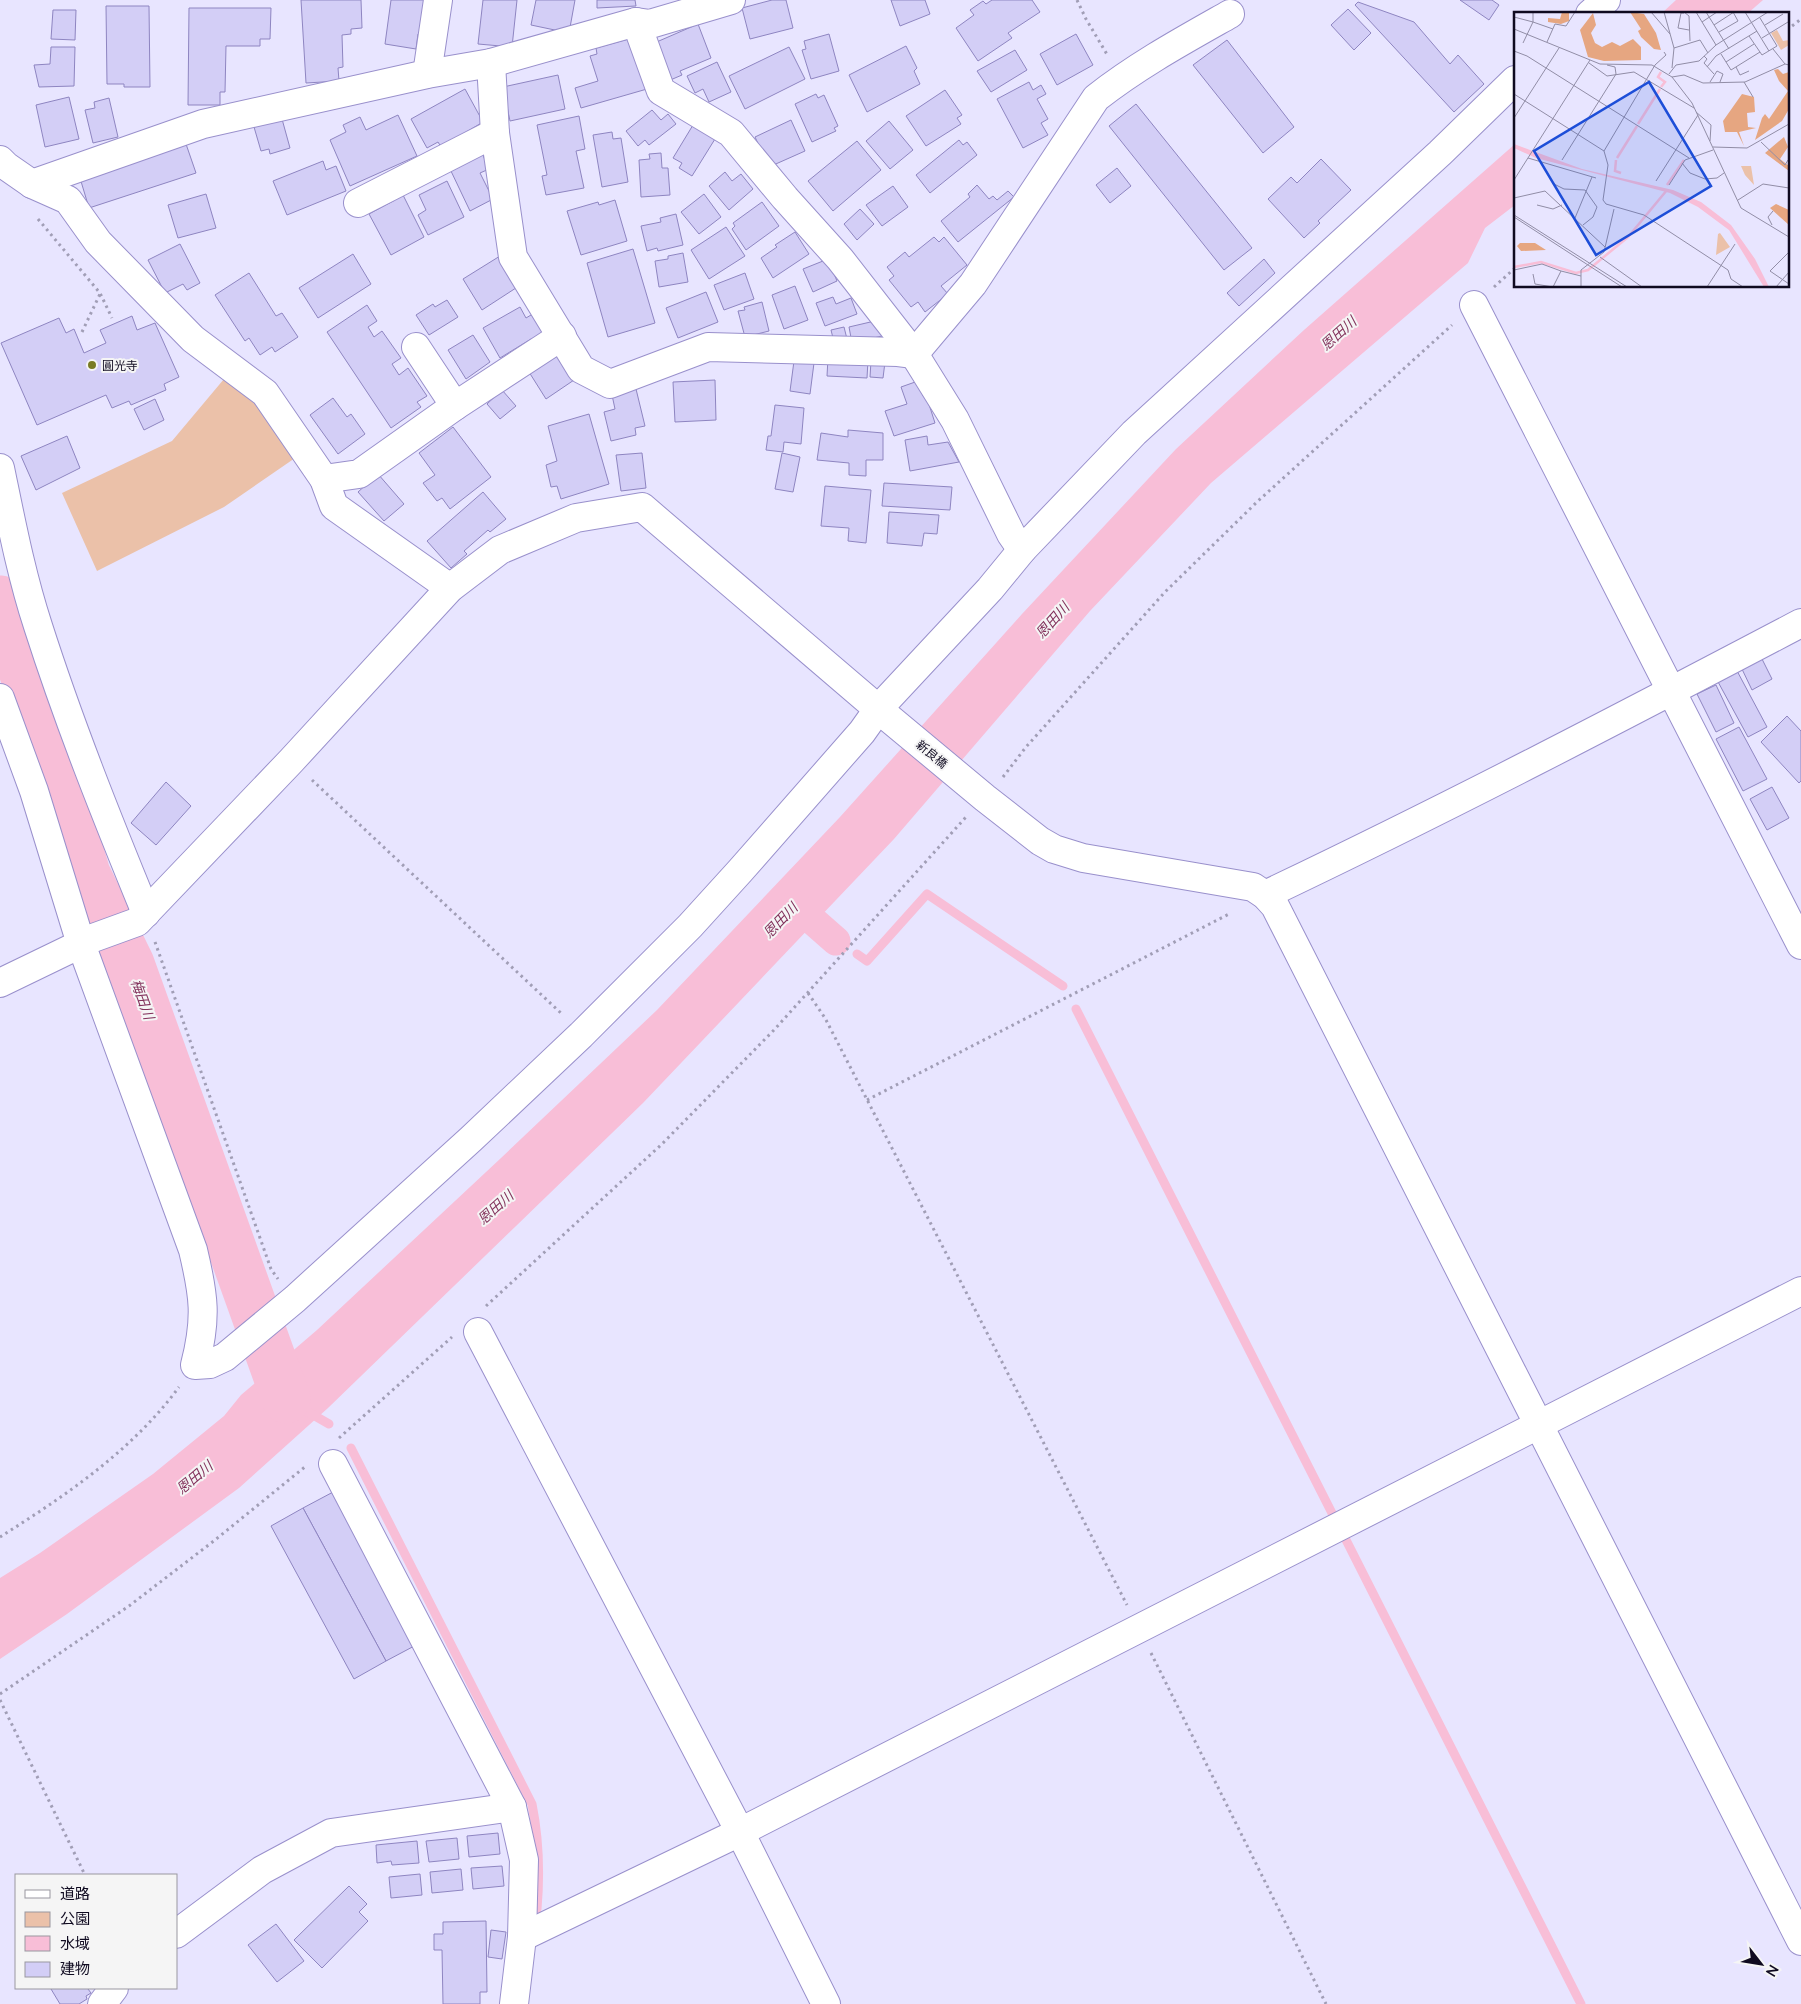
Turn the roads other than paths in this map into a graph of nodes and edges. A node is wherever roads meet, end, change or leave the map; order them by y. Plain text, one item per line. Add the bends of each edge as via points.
1 (438, 0) edge
2 (731, 0) edge
3 (1606, 0) edge
4 (1592, 12) edge
5 (1230, 14) dead end
6 (645, 15) edge
7 (490, 63) junction
8 (427, 74) junction
9 (1514, 81) edge
10 (495, 133) junction
11 (2, 165) edge
12 (32, 184) junction
13 (358, 203) dead end
14 (1474, 305) road end
15 (562, 336) junction
16 (416, 347) dead end
17 (914, 354) junction
18 (455, 406) junction
19 (0, 468) edge
20 (324, 479) junction
21 (1022, 550) junction
22 (450, 588) junction
23 (1801, 623) edge
24 (1672, 691) junction
25 (0, 698) edge
26 (882, 711) junction
27 (1265, 895) junction
28 (142, 917) junction
29 (87, 941) junction
30 (1801, 946) edge
31 (0, 983) edge
32 (1801, 1291) edge
33 (472, 1325) road end
34 (1538, 1425) junction
35 (326, 1456) road end
36 (512, 1806) junction
37 (740, 1832) junction
38 (178, 1933) edge
39 (522, 1937) junction
40 (1801, 1941) edge
41 (113, 1989) edge
42 (102, 2004) edge
43 (514, 2004) edge
44 (826, 2004) edge

1 - 8 street
2 - 6 street
3 - 4 street
5 - 17 street via 1167,49 1096,98 973,284
6 - 7 street
6 - 17 street via 661,91 731,133 784,198 840,258
7 - 8 street
7 - 10 street
8 - 12 street via 204,124
9 - 21 street via 1134,433
10 - 13 street
10 - 15 street via 513,257
11 - 12 street
12 - 20 street via 68,200 98,242 193,339 265,393
14 - 24 street
15 - 17 street via 581,369 610,384 708,347
15 - 18 street
16 - 18 street
17 - 21 street via 955,420 1010,534
18 - 20 street via 360,474
19 - 28 street via 16,546 38,627
20 - 22 street via 334,506
21 - 26 street
22 - 26 street, 新良橋 via 500,550 576,518 642,507
22 - 28 street, 新良橋
23 - 24 street
24 - 27 street
24 - 30 street
25 - 29 street
26 - 27 street, 新良橋 via 978,802 1054,849 1083,858 1253,887
26 - 29 street via 690,926 581,1034 471,1140 289,1304 225,1357 210,1364 195,1364 204,1320 202,1287 193,1250
27 - 34 street via 1275,906
28 - 29 street
29 - 31 street
32 - 34 street
33 - 37 street
34 - 37 street
34 - 40 street
35 - 36 street
36 - 38 street via 331,1832 262,1870
36 - 39 street via 524,1860
37 - 39 street
37 - 44 street
39 - 43 street
41 - 42 street

